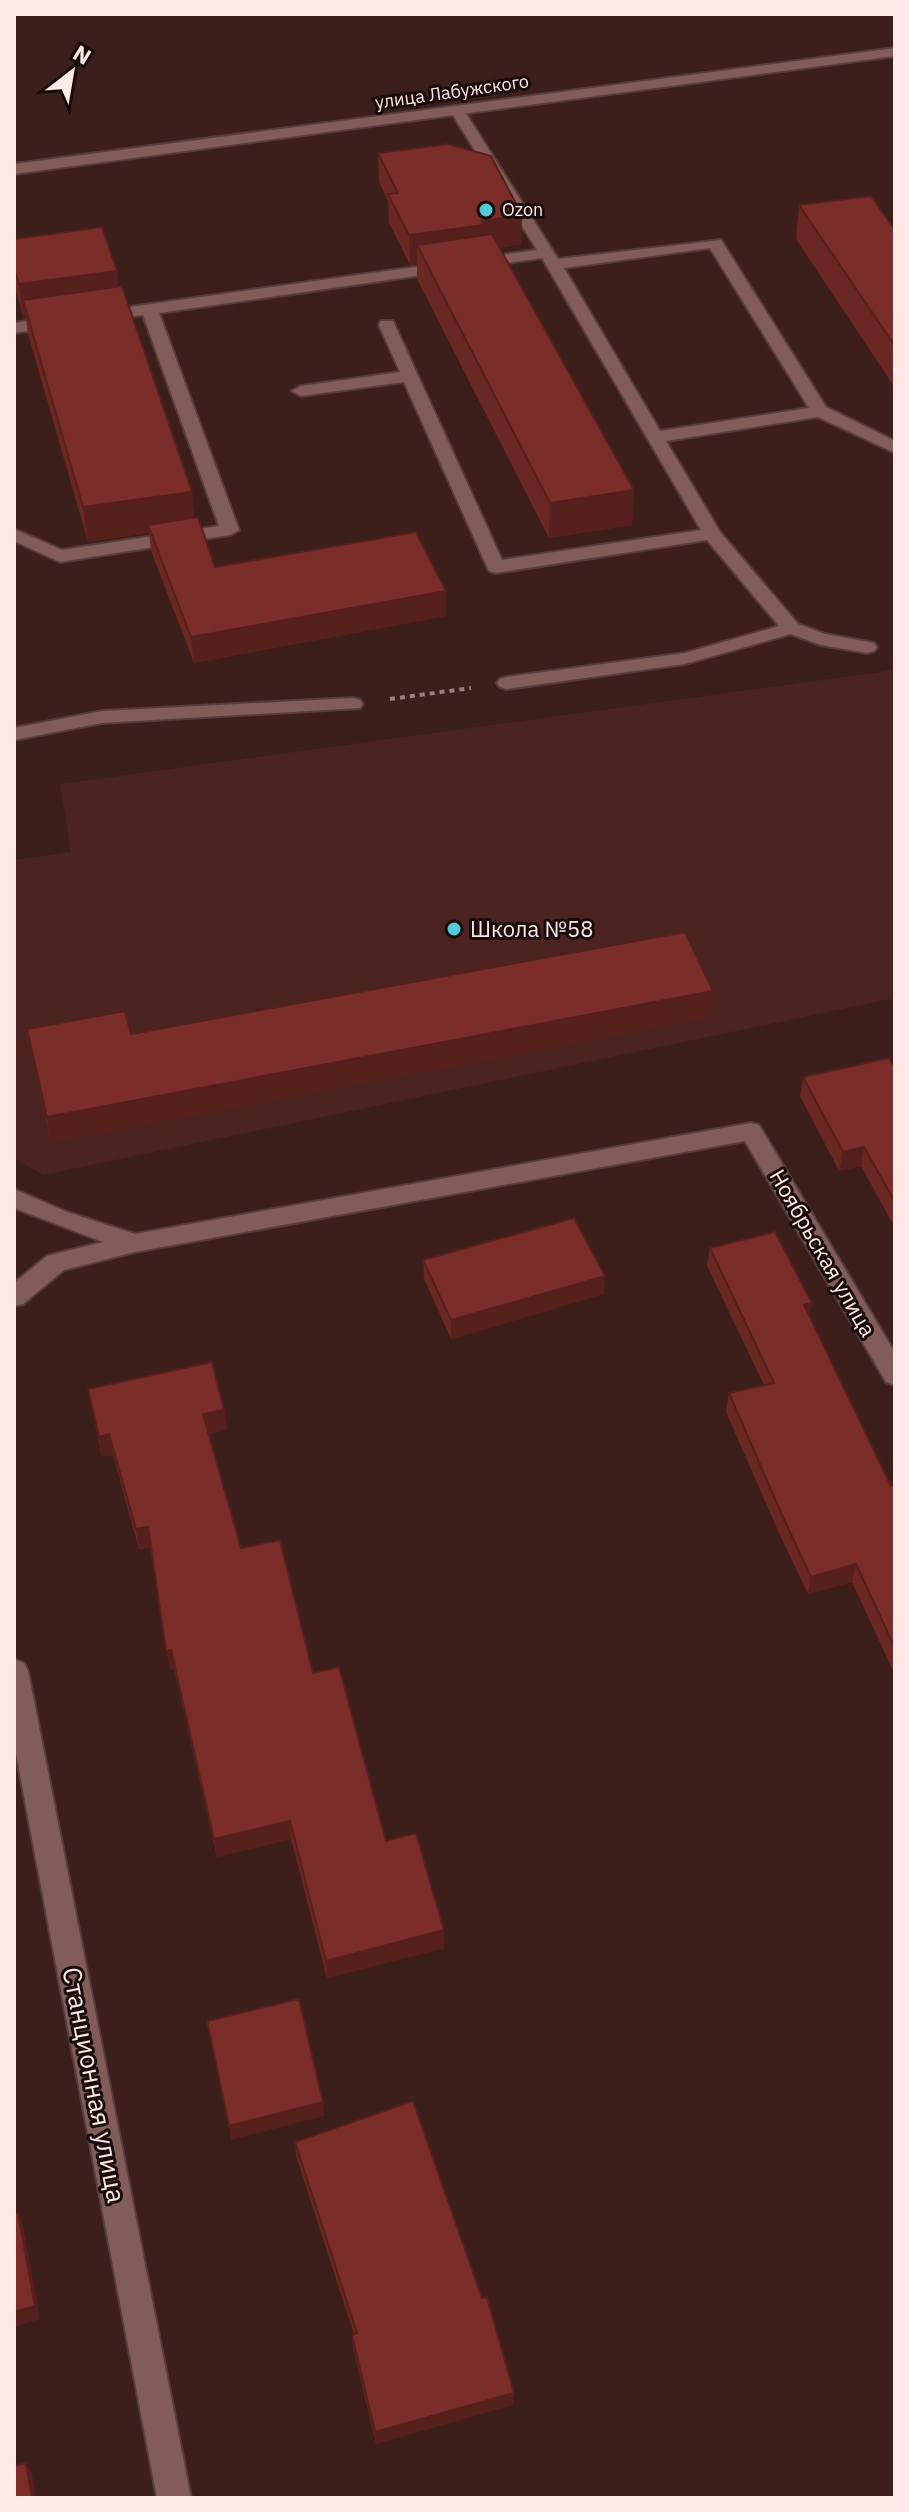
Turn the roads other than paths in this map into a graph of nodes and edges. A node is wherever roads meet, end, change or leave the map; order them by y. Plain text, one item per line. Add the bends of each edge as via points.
1 (895, 52) edge
2 (458, 112) junction
3 (14, 169) edge
4 (550, 259) junction
5 (149, 308) junction
6 (387, 325) dead end
7 (14, 328) edge
8 (408, 376) junction
9 (301, 391) dead end
10 (820, 411) junction
11 (658, 437) junction
12 (895, 448) edge
13 (14, 534) edge
14 (712, 534) junction
15 (791, 628) junction
16 (867, 647) dead end
17 (507, 683) road end
18 (353, 704) road end
19 (14, 734) edge
20 (14, 1198) edge
21 (135, 1243) junction
22 (14, 1297) edge
23 (895, 1375) edge
24 (14, 1671) edge
25 (174, 2498) edge

1 - 2 street, улица Лабужского
2 - 3 street, улица Лабужского
2 - 4 street
4 - 5 street
4 - 10 street via 715,243
4 - 11 street
5 - 7 street
5 - 13 street via 230,530 60,556
6 - 8 street
8 - 9 street
8 - 14 street via 496,567
10 - 11 street
10 - 12 street
11 - 14 street
14 - 15 street
15 - 16 street
15 - 17 street via 670,664
18 - 19 street via 102,717
20 - 21 street
21 - 22 street via 56,1263
21 - 23 street, Ноябрьская улица via 751,1131
24 - 25 street, Станционная улица

